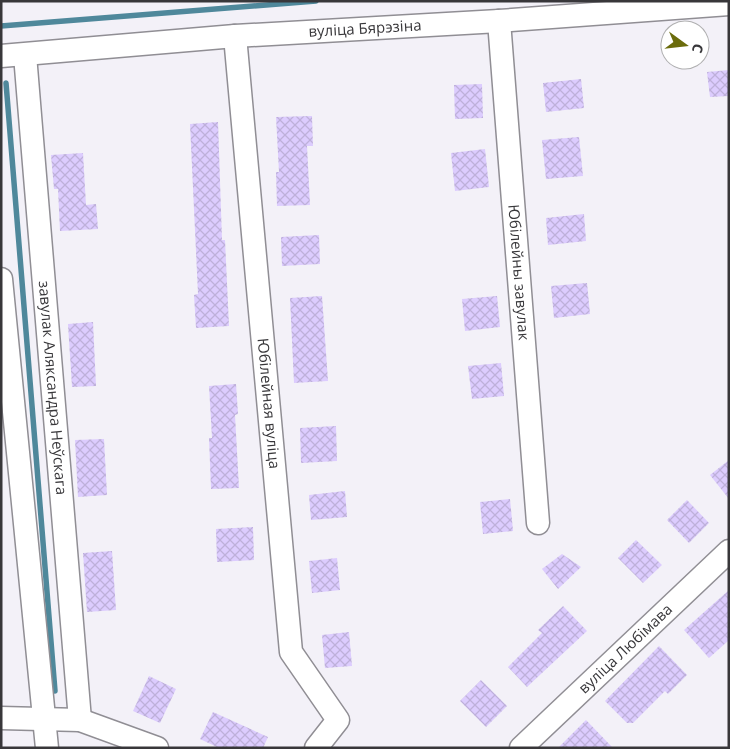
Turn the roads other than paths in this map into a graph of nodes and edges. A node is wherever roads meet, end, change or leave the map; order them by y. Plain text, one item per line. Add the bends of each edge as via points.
1 (729, 4) edge
2 (499, 21) junction
3 (235, 36) junction
4 (25, 55) junction
5 (1, 56) edge
6 (1, 279) edge
7 (538, 524) dead end
8 (729, 551) edge
9 (1, 718) edge
10 (45, 720) junction
11 (80, 720) junction
12 (47, 748) edge
13 (157, 748) edge
14 (316, 748) edge
15 (521, 748) edge

1 - 2 street, вуліца Бярэзіна
2 - 3 street, вуліца Бярэзіна
2 - 7 street, Юбілейны завулак
3 - 4 street, вуліца Бярэзіна
3 - 14 street, Юбілейная вуліца via 291,652 338,720
4 - 5 street, вуліца Бярэзіна
4 - 11 street, завулак Аляксандра Неўскага
6 - 10 street
8 - 15 street, вуліца Любімава
9 - 10 street
10 - 11 street
10 - 12 street
11 - 13 street

